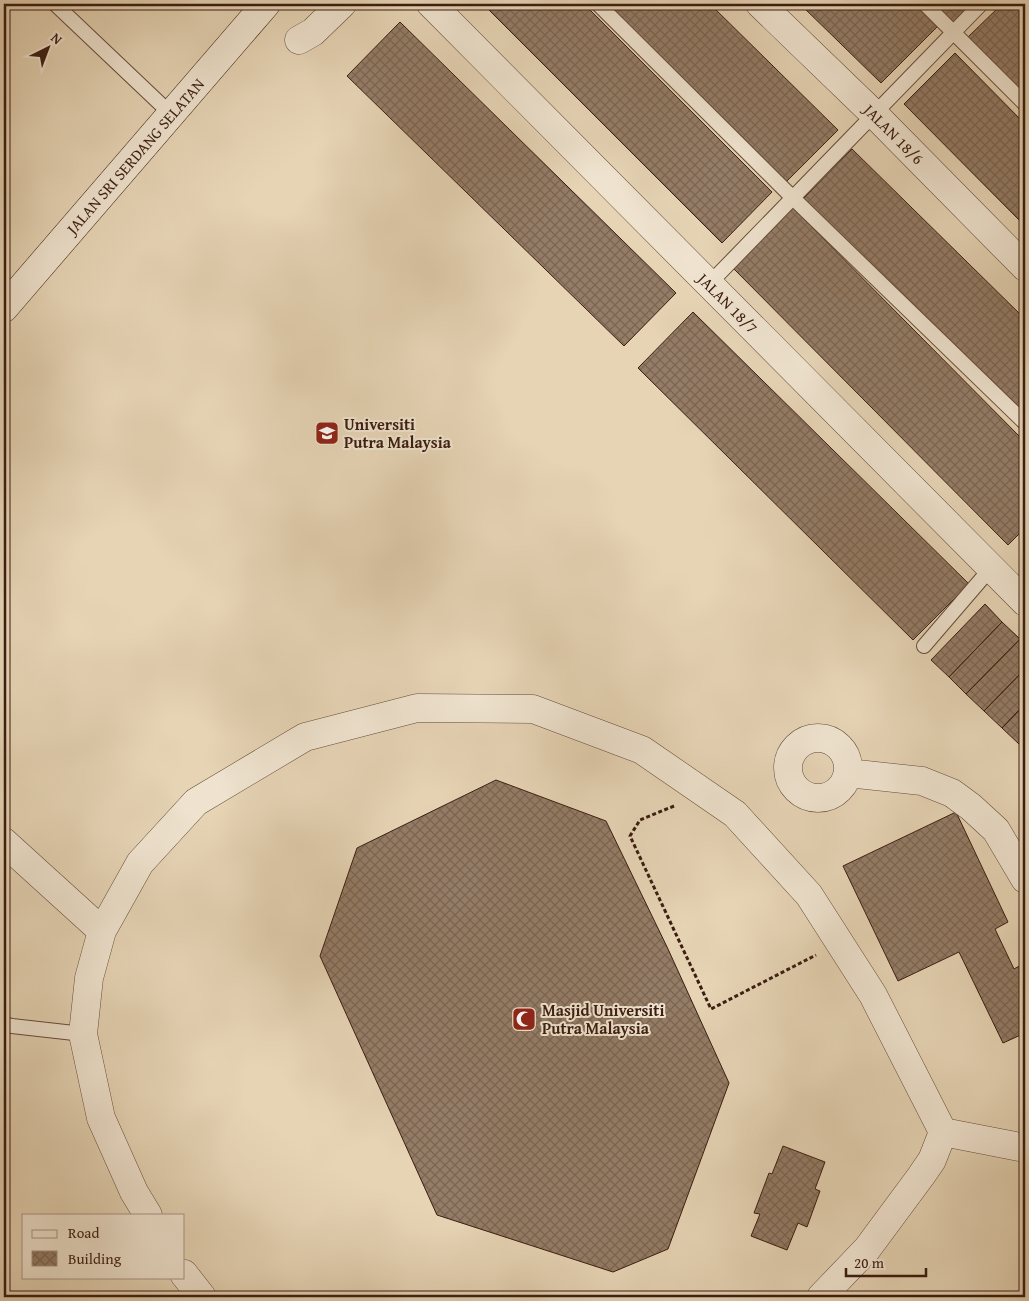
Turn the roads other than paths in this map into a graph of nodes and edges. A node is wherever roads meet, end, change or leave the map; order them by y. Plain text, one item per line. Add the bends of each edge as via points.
1 (56, 4) edge
2 (266, 4) edge
3 (342, 4) edge
4 (431, 4) edge
5 (598, 4) edge
6 (760, 4) edge
7 (925, 4) edge
8 (981, 4) edge
9 (954, 32) junction
10 (299, 40) dead end
11 (1025, 104) edge
12 (874, 114) junction
13 (172, 115) junction
14 (793, 198) junction
15 (1025, 267) edge
16 (709, 284) junction
17 (4, 308) edge
18 (1025, 423) edge
19 (991, 568) junction
20 (1024, 598) edge
21 (924, 646) dead end
22 (848, 773) dead end
23 (4, 842) edge
24 (1025, 879) edge
25 (102, 932) junction
26 (4, 1024) edge
27 (83, 1034) junction
28 (943, 1132) junction
29 (1025, 1148) edge
30 (147, 1214) edge
31 (185, 1275) edge
32 (202, 1297) edge
33 (821, 1297) edge

1 - 13 lane
2 - 13 street, JALAN SRI SERDANG SELATAN
3 - 10 street via 313,32
4 - 16 street, JALAN 18/7
5 - 14 lane
6 - 12 street, JALAN 18/6
7 - 9 lane
8 - 9 lane
9 - 11 lane
9 - 12 lane
12 - 14 lane
12 - 15 street, JALAN 18/6
13 - 17 street, JALAN SRI SERDANG SELATAN
14 - 16 lane
14 - 18 lane
16 - 19 street, JALAN 18/7
19 - 20 street, JALAN 18/7
19 - 21 lane
22 - 24 street via 922,781 952,793 996,830
23 - 25 street
25 - 27 street via 89,978
25 - 28 street via 140,863 196,802 306,737 417,708 533,709 642,750 735,814 809,895 873,995
26 - 27 lane
27 - 30 street via 101,1118
28 - 29 street
28 - 33 street via 932,1160 921,1176 867,1249
31 - 32 street

